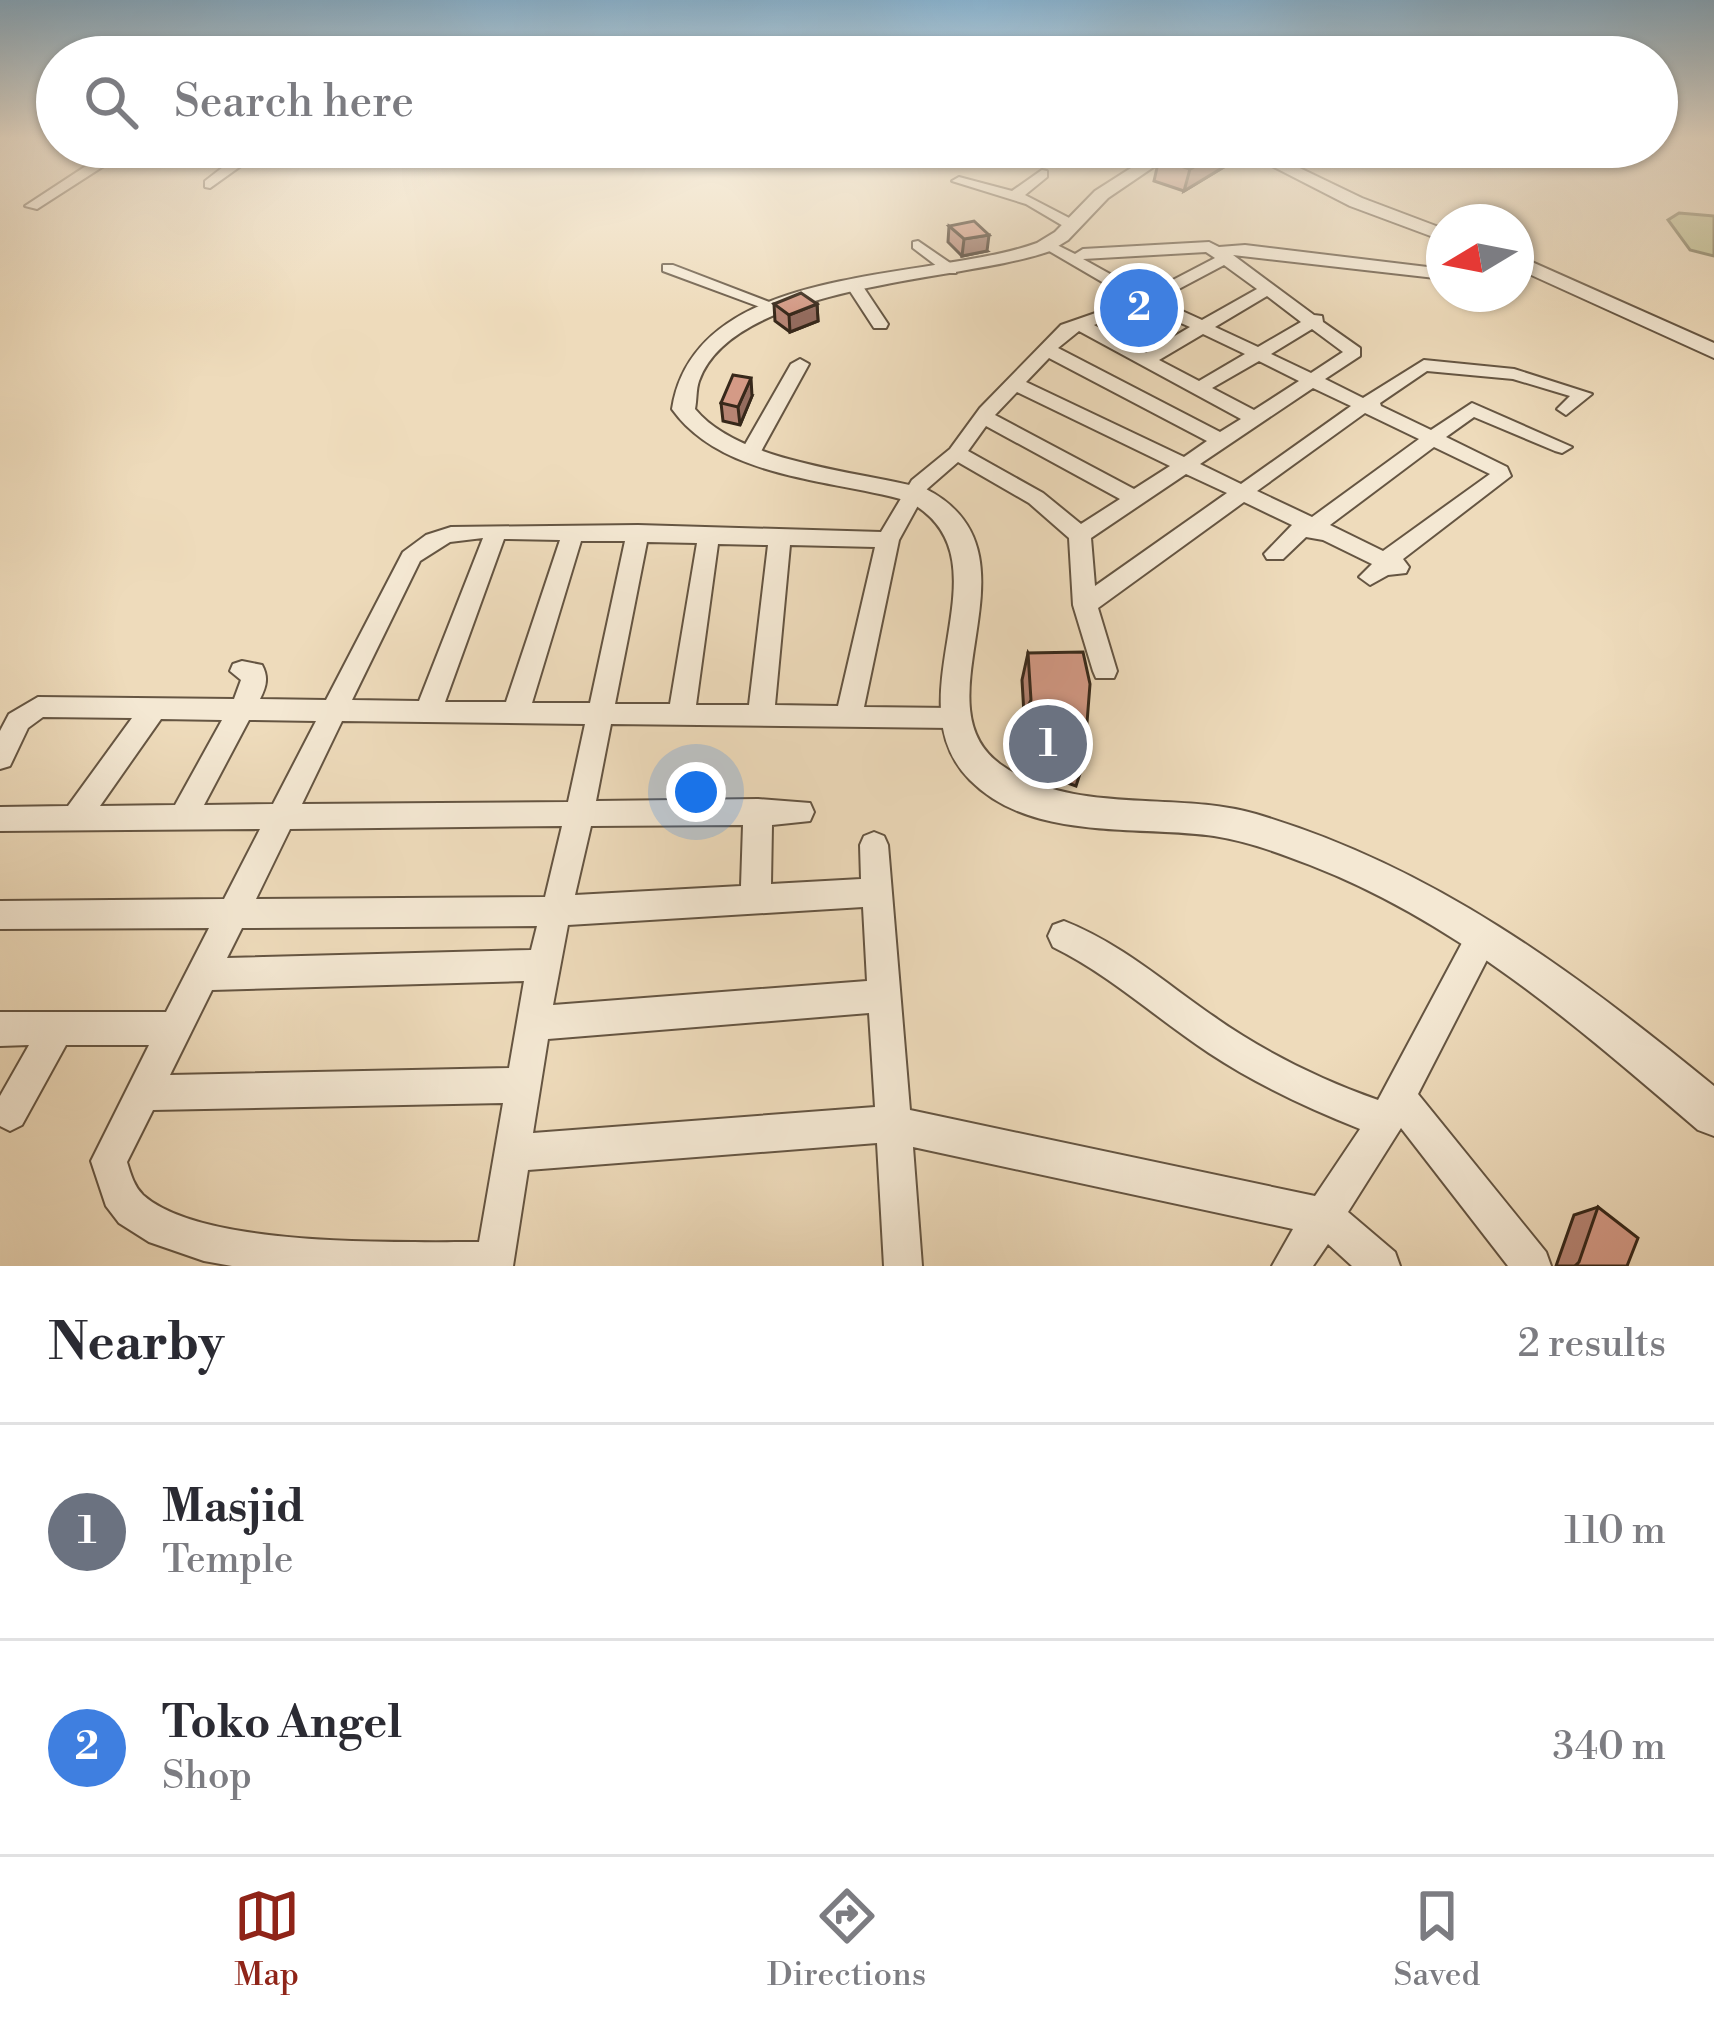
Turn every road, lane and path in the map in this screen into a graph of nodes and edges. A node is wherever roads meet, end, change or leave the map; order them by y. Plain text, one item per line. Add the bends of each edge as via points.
1 (48, 196) edge
2 (1017, 196) edge
3 (1103, 196) edge
4 (1344, 196) edge
5 (32, 206) dead end
6 (1426, 228) edge
7 (1065, 240) junction
8 (918, 245) dead end
9 (1223, 255) junction
10 (668, 268) dead end
11 (951, 270) junction
12 (1103, 272) junction
13 (1426, 272) edge
14 (1534, 272) edge
15 (854, 286) junction
16 (1268, 289) junction
17 (1151, 301) junction
18 (776, 308) junction
19 (1316, 320) junction
20 (880, 323) dead end
21 (1079, 324) junction
22 (1203, 328) junction
23 (1048, 350) junction
24 (1714, 351) edge
25 (1256, 353) junction
26 (1146, 360) junction
27 (800, 364) dead end
28 (1475, 368) junction
29 (1314, 380) junction
30 (1015, 384) junction
31 (1199, 388) junction
32 (1583, 394) junction
33 (1372, 407) junction
34 (1566, 409) junction
35 (1599, 409) dead end
36 (984, 417) junction
37 (1254, 418) junction
38 (1540, 436) junction
39 (1437, 438) junction
40 (1222, 441) junction
41 (1562, 447) dead end
42 (957, 453) junction
43 (749, 455) junction
44 (1186, 466) junction
45 (1247, 493) junction
46 (916, 494) junction
47 (1135, 498) junction
48 (1325, 530) junction
49 (496, 532) junction
50 (572, 532) junction
51 (638, 532) junction
52 (709, 532) junction
53 (780, 535) junction
54 (1080, 536) junction
55 (888, 541) junction
56 (1275, 554) dead end
57 (1398, 567) junction
58 (1370, 578) dead end
59 (1085, 605) junction
60 (242, 671) dead end
61 (1105, 671) dead end
62 (154, 708) junction
63 (244, 710) junction
64 (337, 710) junction
65 (428, 712) junction
66 (517, 712) junction
67 (601, 716) junction
68 (681, 716) junction
69 (761, 716) junction
70 (849, 716) junction
71 (952, 718) junction
72 (0, 758) edge
73 (758, 811) junction
74 (800, 812) dead end
75 (284, 814) junction
76 (184, 815) junction
77 (76, 817) junction
78 (579, 818) junction
79 (0, 819) edge
80 (874, 845) dead end
81 (876, 892) junction
82 (756, 899) junction
83 (555, 911) junction
84 (237, 913) junction
85 (0, 915) edge
86 (1064, 936) dead end
87 (1482, 937) junction
88 (543, 965) junction
89 (205, 974) junction
90 (883, 996) junction
91 (536, 1023) junction
92 (56, 1028) junction
93 (0, 1029) edge
94 (175, 1029) junction
95 (526, 1085) junction
96 (145, 1093) junction
97 (1392, 1108) junction
98 (10, 1113) dead end
99 (1714, 1114) edge
100 (890, 1124) junction
101 (514, 1153) junction
102 (1326, 1217) junction
103 (494, 1263) edge
104 (903, 1266) edge
105 (1291, 1266) edge
106 (1381, 1266) edge
107 (1532, 1266) edge

1 - 5 street
2 - 7 street
3 - 7 street
4 - 6 street
7 - 9 street via 1209,247
7 - 11 street
7 - 12 street
7 - 12 street
8 - 11 street
9 - 13 street via 1245,250
9 - 16 street
9 - 17 street
10 - 18 street
11 - 15 street
12 - 17 street
14 - 24 street
15 - 18 street
15 - 20 street
16 - 19 street
16 - 22 street
17 - 21 street
17 - 22 street
18 - 43 street via 711,346 682,400 686,421 705,438
19 - 25 street
19 - 29 street via 1354,352
21 - 23 street
21 - 26 street
22 - 25 street
22 - 26 street
23 - 30 street
23 - 40 street
25 - 29 street
25 - 31 street
26 - 31 street
27 - 43 street
28 - 32 street
28 - 33 street via 1420,366
28 - 34 street
29 - 33 street
29 - 37 street
30 - 36 street
30 - 44 street
31 - 37 street
32 - 34 street
32 - 35 street
33 - 39 street
33 - 45 street
34 - 38 street
36 - 42 street
36 - 47 street
37 - 40 street
38 - 39 street via 1476,408
38 - 41 street
39 - 48 street
39 - 57 street via 1502,476 1389,558
40 - 44 street
42 - 46 street
42 - 54 street via 1047,505
43 - 46 street
44 - 45 street
44 - 47 street
45 - 48 street
45 - 59 street
46 - 55 street
46 - 71 street via 942,507 963,546 968,582
47 - 54 street
48 - 56 street via 1301,529
48 - 57 street
49 - 50 street
49 - 64 street via 458,532 411,557
49 - 65 street
50 - 51 street
50 - 66 street
51 - 52 street
51 - 67 street
52 - 53 street
52 - 68 street
53 - 55 street
53 - 69 street
54 - 59 street
55 - 70 street
57 - 58 street
59 - 61 street
60 - 63 street via 255,677
62 - 63 street
62 - 72 street via 38,706 18,721
62 - 77 street
63 - 64 street
63 - 76 street
64 - 65 street
64 - 75 street
65 - 66 street
66 - 67 street
67 - 68 street
67 - 78 street
68 - 69 street
69 - 70 street
70 - 71 street
71 - 87 street via 982,771 1048,803 1252,829 1436,905
73 - 74 street
73 - 78 street
73 - 82 street
75 - 76 street
75 - 78 street
75 - 84 street
76 - 77 street
77 - 79 street
78 - 83 street
80 - 81 street
81 - 82 street
81 - 90 street
82 - 83 street
83 - 84 street
83 - 88 street
84 - 85 street
84 - 89 street
86 - 97 street via 1295,1088
87 - 97 street
87 - 99 street
88 - 89 street
88 - 91 street
89 - 94 street
90 - 91 street
90 - 100 street
91 - 95 street
92 - 93 street
92 - 94 street
92 - 98 street
94 - 96 street
95 - 96 street
95 - 101 street
96 - 103 street via 109,1161 134,1213 186,1242 334,1262
97 - 102 street
97 - 107 street
100 - 101 street
100 - 102 street
100 - 104 street
101 - 103 street
102 - 105 street
102 - 106 street

